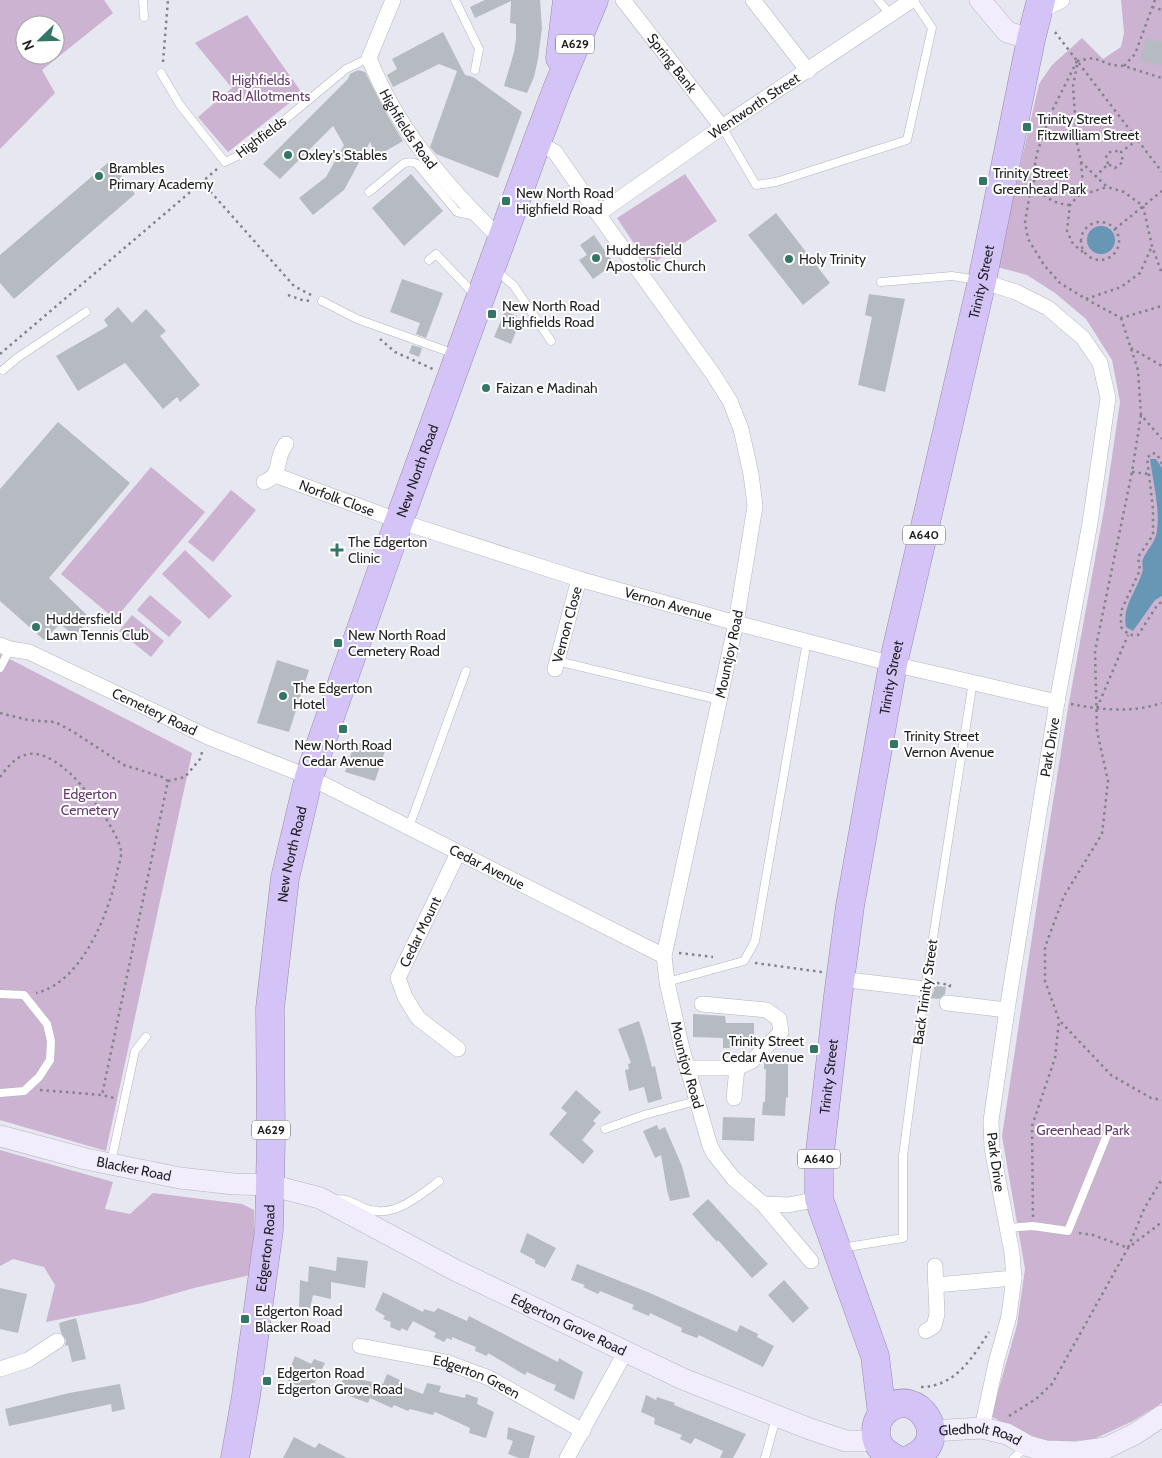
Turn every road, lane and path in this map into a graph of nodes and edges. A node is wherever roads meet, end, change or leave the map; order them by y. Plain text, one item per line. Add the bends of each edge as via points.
1 (143, 0) edge
2 (168, 0) edge
3 (393, 0) edge
4 (455, 0) edge
5 (567, 0) edge
6 (594, 0) edge
7 (623, 0) edge
8 (753, 0) edge
9 (878, 0) edge
10 (912, 0) edge
11 (980, 0) edge
12 (1155, 0) edge
13 (1047, 4) edge
14 (1152, 7) junction
15 (1162, 10) edge
16 (890, 14) junction
17 (144, 18) dead end
18 (1031, 39) junction
19 (369, 58) junction
20 (1077, 61) junction
21 (1124, 66) junction
22 (475, 70) dead end
23 (808, 71) junction
24 (162, 73) joint
25 (1161, 76) edge
26 (556, 89) junction
27 (722, 127) junction
28 (1137, 140) junction
29 (537, 142) junction
30 (1121, 152) junction
31 (225, 162) junction
32 (1081, 162) junction
33 (1108, 164) junction
34 (1162, 172) edge
35 (1034, 175) junction
36 (1095, 177) junction
37 (202, 182) junction
38 (1107, 187) junction
39 (1162, 191) edge
40 (369, 192) dead end
41 (1078, 196) junction
42 (1070, 205) junction
43 (1143, 206) junction
44 (598, 214) junction
45 (478, 216) junction
46 (1115, 229) junction
47 (501, 239) junction
48 (1152, 246) junction
49 (1086, 254) junction
50 (429, 260) dead end
51 (491, 267) junction
52 (1162, 274) edge
53 (982, 281) junction
54 (881, 282) dead end
55 (288, 295) dead end
56 (479, 299) junction
57 (1086, 300) junction
58 (322, 301) junction
59 (1162, 306) edge
60 (86, 312) dead end
61 (1121, 318) junction
62 (373, 334) dead end
63 (550, 341) dead end
64 (1131, 348) junction
65 (0, 354) edge
66 (455, 366) junction
67 (1162, 366) edge
68 (3, 370) dead end
69 (1141, 415) junction
70 (1162, 439) edge
71 (286, 444) dead end
72 (1162, 464) edge
73 (1132, 472) junction
74 (1148, 474) junction
75 (399, 521) junction
76 (579, 579) junction
77 (1162, 602) edge
78 (736, 624) junction
79 (1129, 635) junction
80 (807, 642) junction
81 (5, 647) edge
82 (894, 664) junction
83 (556, 665) joint
84 (0, 668) edge
85 (466, 671) dead end
86 (973, 681) junction
87 (720, 700) junction
88 (1057, 702) junction
89 (1162, 703) edge
90 (1096, 709) junction
91 (0, 713) edge
92 (208, 737) junction
93 (0, 777) edge
94 (309, 777) junction
95 (168, 781) junction
96 (410, 827) junction
97 (458, 853) junction
98 (665, 954) junction
99 (714, 958) dead end
100 (744, 961) junction
101 (840, 977) junction
102 (667, 982) junction
103 (925, 989) junction
104 (0, 994) edge
105 (24, 995) junction
106 (947, 1003) dead end
107 (702, 1004) dead end
108 (1007, 1010) junction
109 (1059, 1020) junction
110 (146, 1037) dead end
111 (458, 1049) dead end
112 (687, 1068) junction
113 (737, 1068) junction
114 (24, 1091) junction
115 (0, 1093) edge
116 (734, 1098) dead end
117 (1162, 1100) edge
118 (696, 1101) junction
119 (605, 1129) dead end
120 (1106, 1135) dead end
121 (0, 1136) edge
122 (110, 1164) junction
123 (1162, 1179) edge
124 (439, 1181) dead end
125 (270, 1185) junction
126 (819, 1199) junction
127 (329, 1203) junction
128 (763, 1204) junction
129 (1162, 1222) edge
130 (1033, 1226) junction
131 (1007, 1228) junction
132 (1068, 1231) junction
133 (1128, 1248) junction
134 (837, 1249) junction
135 (811, 1261) dead end
136 (935, 1266) dead end
137 (1014, 1278) junction
138 (936, 1285) junction
139 (990, 1328) dead end
140 (926, 1331) dead end
141 (57, 1341) dead end
142 (360, 1346) dead end
143 (626, 1351) junction
144 (875, 1356) junction
145 (0, 1369) edge
146 (891, 1378) junction
147 (910, 1405) junction
148 (776, 1416) junction
149 (1162, 1416) edge
150 (982, 1428) junction
151 (583, 1431) junction
152 (888, 1445) edge
153 (925, 1447) edge
154 (1021, 1452) edge
155 (1076, 1455) edge
156 (235, 1458) edge
157 (567, 1458) edge
158 (764, 1458) edge

1 - 17 lane
2 - 24 path
3 - 19 street
4 - 22 lane via 479,48
5 - 26 highway, New North Road / A629
6 - 26 highway, New North Road / A629
7 - 27 street, Spring Bank
8 - 23 street
9 - 16 lane
10 - 16 street, Wentworth Street
10 - 27 lane via 932,28 907,140 776,182 756,185
11 - 18 street via 1007,32
12 - 14 path
13 - 18 highway, Trinity Street / A640
13 - 20 path
14 - 15 path
14 - 21 path via 1135,54
16 - 23 street, Wentworth Street
18 - 53 highway, Trinity Street / A640
19 - 31 lane, Highfields via 346,68 246,152
19 - 45 street, Highfields Road via 404,126 425,156
20 - 21 path via 1093,58
20 - 28 path
20 - 32 path via 1073,86
20 - 35 path via 1050,115 1037,153
21 - 25 path
23 - 27 street, Wentworth Street
24 - 31 lane via 180,105
26 - 29 highway, New North Road / A629
27 - 44 street, Wentworth Street
28 - 30 path
28 - 34 path
29 - 44 street, Mountjoy Road via 556,152
29 - 47 highway, New North Road / A629
30 - 33 path via 1108,153
30 - 33 path via 1123,162 1120,166 1115,168
31 - 37 path
32 - 36 path
32 - 41 path via 1083,184
33 - 36 path
35 - 42 path via 1034,188 1058,204
35 - 57 path via 1025,222 1028,239 1060,283
36 - 38 path
37 - 58 path via 294,286
37 - 65 path
38 - 41 path
38 - 43 path via 1124,192
39 - 43 path
40 - 45 lane via 403,164 413,162 458,212
41 - 42 path
42 - 49 path via 1067,231 1073,244
43 - 46 path
43 - 48 path
44 - 78 street, Mountjoy Road via 713,374 730,401 741,429 755,506
45 - 47 street, Highfields Road
46 - 49 path via 1118,248 1110,258 1097,261
46 - 49 path via 1104,223 1092,223 1087,227 1080,243
47 - 51 highway, New North Road / A629
48 - 52 path
48 - 57 path via 1140,273 1121,287
50 - 56 lane via 436,254
51 - 56 highway, New North Road / A629
51 - 63 lane via 514,286
53 - 54 lane via 952,276
53 - 82 highway, Trinity Street / A640
53 - 88 street, Park Drive via 1016,292 1048,308 1083,338 1100,363 1108,398 1090,523
55 - 58 path
56 - 66 highway, New North Road / A629
57 - 61 path
58 - 66 lane
59 - 61 path
60 - 68 lane
61 - 64 path
62 - 66 path via 395,352
64 - 67 path
64 - 69 path via 1138,370
66 - 75 highway, New North Road / A629
69 - 70 path
69 - 73 path
71 - 75 street, Norfolk Close via 279,456 279,466 270,478
72 - 74 path via 1157,454 1152,453 1147,458
73 - 74 path
73 - 90 path via 1095,651
74 - 79 path via 1153,509 1152,535 1138,557 1140,570 1121,611 1121,627
75 - 76 street, Vernon Avenue
75 - 94 highway, New North Road / A629
76 - 78 street, Vernon Avenue
76 - 83 street, Vernon Close
77 - 79 path via 1138,635
78 - 80 street, Vernon Avenue
78 - 87 street, Mountjoy Road
79 - 90 path
80 - 82 street, Vernon Avenue
80 - 100 lane via 755,941
81 - 84 lane
81 - 92 street, Cemetery Road via 29,652
82 - 86 street, Vernon Avenue
82 - 101 highway, Trinity Street / A640
83 - 87 lane
85 - 96 lane
86 - 88 street, Vernon Avenue
86 - 103 lane, Back Trinity Street
87 - 98 street, Mountjoy Road
88 - 90 path
88 - 108 street, Park Drive
89 - 90 path via 1118,711
90 - 109 path via 1097,731 1108,781 1102,834 1064,896 1045,947 1045,981
91 - 95 path via 55,722 124,765
92 - 94 street, Cemetery Road
92 - 95 path via 200,759 185,777
93 - 105 path via 10,764 25,754 44,756 68,770 116,834 121,851 100,928 75,967 44,991
94 - 96 street, Cedar Avenue
94 - 125 highway, New North Road / A629 via 285,878 270,1008
95 - 114 path via 102,1095
96 - 97 street, Cedar Avenue
97 - 98 street, Cedar Avenue
97 - 111 street, Cedar Mount via 398,978 405,998 418,1018
98 - 99 path
98 - 102 street, Mountjoy Road
100 - 101 path
100 - 102 lane
101 - 103 street
101 - 126 highway, Trinity Street / A640 via 818,1160
102 - 112 street, Mountjoy Road
103 - 134 lane, Back Trinity Street via 902,1156 903,1238
104 - 105 lane
105 - 114 lane via 47,1024 51,1041 50,1060
106 - 108 street
107 - 113 street via 766,1010 778,1019 781,1032 752,1061
108 - 131 street, Park Drive via 991,1121 992,1148
109 - 117 path via 1111,1075 1151,1098
109 - 130 path via 1055,1058 1032,1126
110 - 122 lane via 135,1051
112 - 113 street
112 - 118 street, Mountjoy Road
113 - 116 street
114 - 115 lane
118 - 119 lane
118 - 128 street, Mountjoy Road via 715,1155 742,1187
120 - 132 lane
121 - 122 street, Blacker Road
122 - 125 street, Blacker Road via 180,1178
123 - 133 path via 1144,1209
124 - 127 lane via 418,1198 387,1212 371,1210 343,1199
125 - 127 street, Edgerton Grove Road
125 - 156 highway, Edgerton Road / A629 via 268,1239
126 - 128 street via 788,1205
126 - 134 highway, Trinity Street / A640
127 - 143 street, Edgerton Grove Road via 455,1270
128 - 135 street, Mountjoy Road
129 - 133 path
130 - 131 lane
130 - 132 lane
131 - 137 street, Park Drive
132 - 133 path via 1093,1235
133 - 150 path via 1052,1384 1013,1414
134 - 144 highway, Trinity Street / A640
136 - 138 street
137 - 138 street
137 - 150 street, Park Drive via 1010,1316
138 - 140 street via 937,1314 934,1326
139 - 146 path via 964,1367 947,1381 932,1387
141 - 145 street via 28,1360
142 - 151 street, Edgerton Green via 446,1362 489,1378
143 - 148 street, Edgerton Grove Road via 683,1379
143 - 151 street
144 - 146 highway, Trinity Street / A640
144 - 152 highway, Trinity Street / A640
146 - 147 highway, Trinity Street / A640
147 - 152 highway via 894,1405
147 - 153 highway, A640 via 925,1414 929,1422
148 - 152 street, Edgerton Grove Road via 846,1441
148 - 158 lane
149 - 155 street, Gledholt Road via 1106,1448
150 - 153 street, Gledholt Road
150 - 154 street, Gledholt Road via 1007,1434
151 - 157 street
154 - 155 street, Gledholt Road

